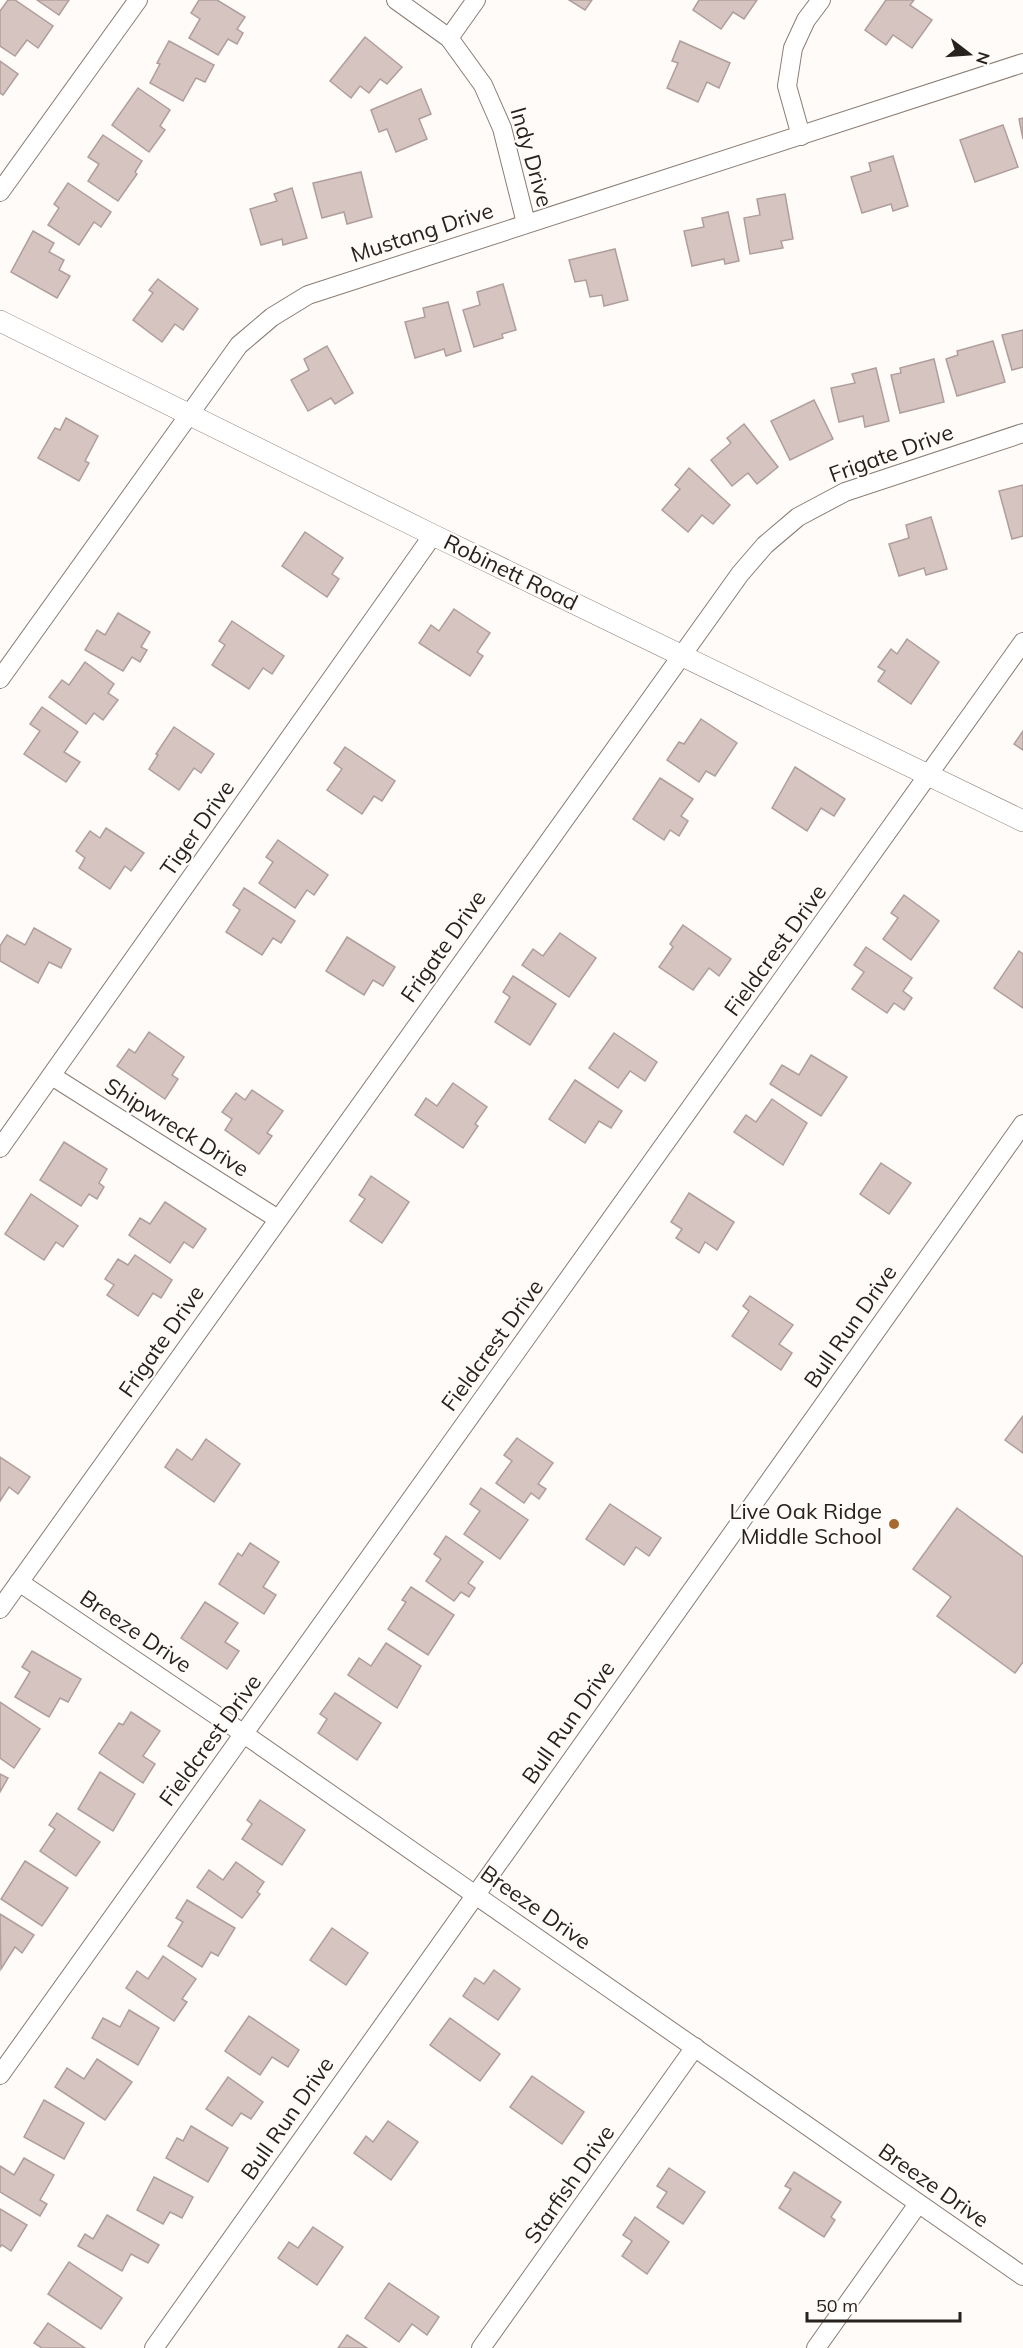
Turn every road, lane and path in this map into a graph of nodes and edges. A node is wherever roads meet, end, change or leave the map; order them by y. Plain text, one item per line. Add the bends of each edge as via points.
1 (138, 0) edge
2 (396, 0) edge
3 (476, 0) edge
4 (821, 0) edge
5 (449, 38) junction
6 (1023, 63) edge
7 (801, 136) junction
8 (0, 192) edge
9 (526, 223) junction
10 (0, 321) edge
11 (188, 416) junction
12 (1023, 433) edge
13 (434, 536) junction
14 (1023, 642) edge
15 (681, 654) junction
16 (0, 679) edge
17 (928, 776) junction
18 (1023, 821) edge
19 (52, 1076) junction
20 (1023, 1124) edge
21 (0, 1148) edge
22 (278, 1219) junction
23 (19, 1582) junction
24 (0, 1609) edge
25 (244, 1734) junction
26 (475, 1894) junction
27 (695, 2047) junction
28 (0, 2076) edge
29 (918, 2204) junction
30 (1023, 2276) edge
31 (154, 2348) edge
32 (481, 2348) edge
33 (816, 2348) edge

1 - 8 street
2 - 5 street, Indy Drive
3 - 5 street
4 - 7 street via 793,48 787,86
5 - 9 street, Indy Drive via 483,85 502,128
6 - 7 street, Mustang Drive
7 - 9 street, Mustang Drive
9 - 11 street, Mustang Drive via 308,295 272,317 239,345
10 - 11 street, Robinett Road
11 - 13 street, Robinett Road
11 - 16 street, Mustang Drive
12 - 15 street, Frigate Drive via 845,492 798,517 765,545 740,574
13 - 15 street, Robinett Road
13 - 19 street, Tiger Drive
14 - 17 street, Fieldcrest Drive
15 - 17 street, Robinett Road
15 - 22 street, Frigate Drive
17 - 18 street, Robinett Road
17 - 25 street, Fieldcrest Drive
19 - 21 street, Tiger Drive
19 - 22 street, Shipwreck Drive
20 - 26 street, Bull Run Drive
22 - 23 street, Frigate Drive
23 - 24 street, Frigate Drive
23 - 25 street, Breeze Drive
25 - 26 street, Breeze Drive
25 - 28 street, Fieldcrest Drive
26 - 27 street, Breeze Drive
26 - 31 street, Bull Run Drive
27 - 29 street, Breeze Drive
27 - 32 street, Starfish Drive
29 - 30 street, Breeze Drive
29 - 33 street

